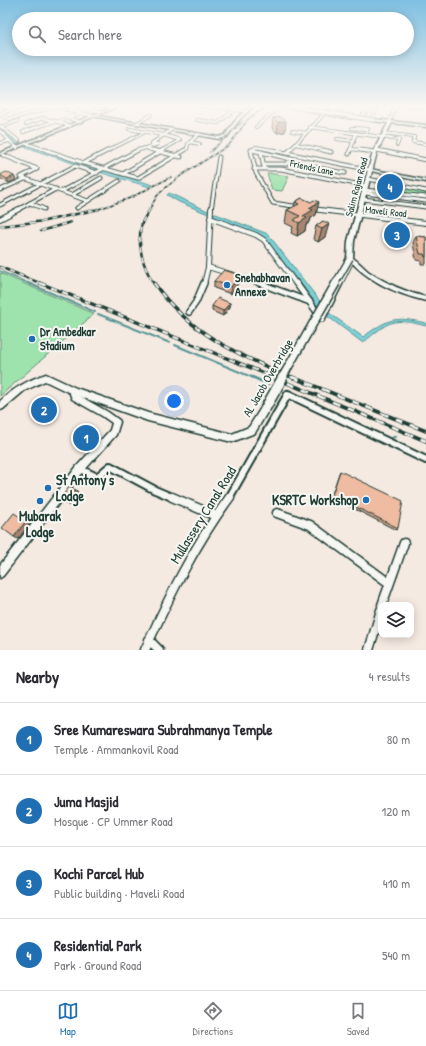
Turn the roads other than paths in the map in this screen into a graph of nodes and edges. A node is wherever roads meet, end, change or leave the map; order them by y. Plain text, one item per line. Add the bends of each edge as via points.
1 (4, 135) edge
2 (12, 135) edge
3 (48, 135) edge
4 (138, 135) edge
5 (164, 135) edge
6 (165, 135) edge
7 (198, 135) edge
8 (206, 135) edge
9 (226, 135) edge
10 (304, 135) edge
11 (355, 135) edge
12 (377, 135) edge
13 (383, 136) junction
14 (337, 139) dead end
15 (9, 140) junction
16 (19, 141) dead end
17 (354, 141) junction
18 (190, 142) junction
19 (0, 144) edge
20 (200, 144) dead end
21 (296, 144) junction
22 (426, 144) edge
23 (25, 145) junction
24 (397, 145) dead end
25 (17, 148) junction
26 (147, 149) junction
27 (351, 149) junction
28 (252, 150) junction
29 (376, 151) junction
30 (160, 152) junction
31 (261, 152) junction
32 (331, 152) dead end
33 (1, 154) edge
34 (287, 154) junction
35 (349, 154) dead end
36 (294, 155) junction
37 (175, 156) junction
38 (181, 157) dead end
39 (219, 157) dead end
40 (148, 159) junction
41 (291, 159) junction
42 (426, 160) edge
43 (84, 163) junction
44 (161, 163) junction
45 (288, 163) junction
46 (263, 164) junction
47 (348, 166) junction
48 (103, 169) junction
49 (254, 169) junction
50 (264, 169) junction
51 (283, 169) junction
52 (371, 170) junction
53 (97, 172) junction
54 (345, 173) junction
55 (123, 174) junction
56 (101, 178) dead end
57 (25, 179) junction
58 (368, 180) junction
59 (119, 181) dead end
60 (342, 182) junction
61 (381, 182) junction
62 (426, 182) edge
63 (41, 184) junction
64 (56, 189) junction
65 (0, 190) edge
66 (365, 190) junction
67 (62, 191) junction
68 (378, 191) junction
69 (426, 191) edge
70 (72, 195) junction
71 (426, 197) edge
72 (362, 199) junction
73 (88, 201) junction
74 (426, 201) edge
75 (30, 203) junction
76 (0, 205) edge
77 (426, 207) edge
78 (76, 208) dead end
79 (302, 208) edge
80 (44, 209) dead end
81 (310, 209) edge
82 (358, 216) junction
83 (210, 217) junction
84 (0, 219) edge
85 (426, 223) edge
86 (351, 259) junction
87 (208, 266) junction
88 (426, 299) edge
89 (311, 302) junction
90 (189, 312) dead end
91 (73, 392) junction
92 (0, 406) edge
93 (426, 460) edge
94 (80, 469) junction
95 (277, 513) dead end
96 (216, 516) junction
97 (404, 543) dead end
98 (0, 573) edge
99 (389, 583) junction
100 (383, 602) edge
101 (378, 620) edge
102 (149, 640) junction
103 (144, 650) edge
104 (159, 650) edge
105 (369, 650) edge

1 - 15 street
2 - 16 street
3 - 23 main road
4 - 43 street
5 - 26 street via 152,143 158,144
6 - 30 street via 180,140
7 - 18 street
8 - 9 street via 219,138
10 - 21 street
11 - 17 street
12 - 13 street
13 - 22 street via 414,137 412,142
13 - 24 street via 399,140
13 - 29 main road, Salim Rajan Road
14 - 17 street
15 - 19 street
15 - 25 street
17 - 27 street
18 - 20 street
18 - 37 street via 187,150
21 - 32 street
21 - 34 street
23 - 25 main road
23 - 43 street
25 - 33 main road
26 - 30 street
26 - 48 street via 142,148
27 - 29 street
27 - 35 street
28 - 31 street
28 - 34 street via 256,147
28 - 49 street
29 - 42 street
29 - 52 main road, Salim Rajan Road
30 - 37 street
30 - 40 street
31 - 41 street
31 - 46 street
33 - 57 street via 37,169 21,177
34 - 36 street
36 - 41 street
36 - 47 street
37 - 38 street
37 - 44 street
39 - 83 street
40 - 44 street
40 - 55 street
41 - 45 street
43 - 48 street
44 - 55 street via 138,178
45 - 46 street
45 - 51 street
45 - 54 street
46 - 50 street
47 - 52 street
47 - 54 street
48 - 53 street
48 - 55 street
49 - 50 street, Friends Lane
49 - 79 street via 272,203
50 - 51 street, Friends Lane
51 - 60 street, Friends Lane
52 - 58 main road, Salim Rajan Road
52 - 62 street
53 - 63 street via 75,166
53 - 67 street
54 - 60 street
56 - 70 street
57 - 63 street
57 - 65 street
58 - 61 street
58 - 66 main road, Salim Rajan Road
59 - 73 street
60 - 66 street, Friends Lane
61 - 68 street
61 - 69 street
63 - 64 street
63 - 76 street
64 - 67 street
64 - 75 street
66 - 68 street
66 - 72 main road, Salim Rajan Road
66 - 74 street
67 - 70 street
68 - 71 street
70 - 73 street
72 - 77 street
72 - 82 main road, Salim Rajan Road
73 - 78 street
75 - 80 street
75 - 84 street
81 - 82 street, Maveli Road
82 - 85 street, Maveli Road
82 - 86 main road, Salim Rajan Road via 351,241
83 - 87 street
83 - 89 street via 264,240
86 - 88 street via 386,285
86 - 89 street via 322,319
86 - 91 main road, AL Jacob Overbridge, bridge via 252,430 232,438 211,434 148,418
87 - 89 street
87 - 90 street via 203,288
91 - 92 main road, AL Jacob Overbridge via 46,377 28,383
91 - 94 street via 75,397 116,422 113,432
93 - 96 street, Mullassery Canal Road via 288,394 234,492
94 - 96 street via 97,477 110,466 155,490
94 - 98 street
95 - 99 street via 310,525
96 - 102 street, Mullassery Canal Road via 172,591
97 - 99 street
99 - 100 street
101 - 105 street
102 - 103 street, Mullassery Canal Road
102 - 104 street

